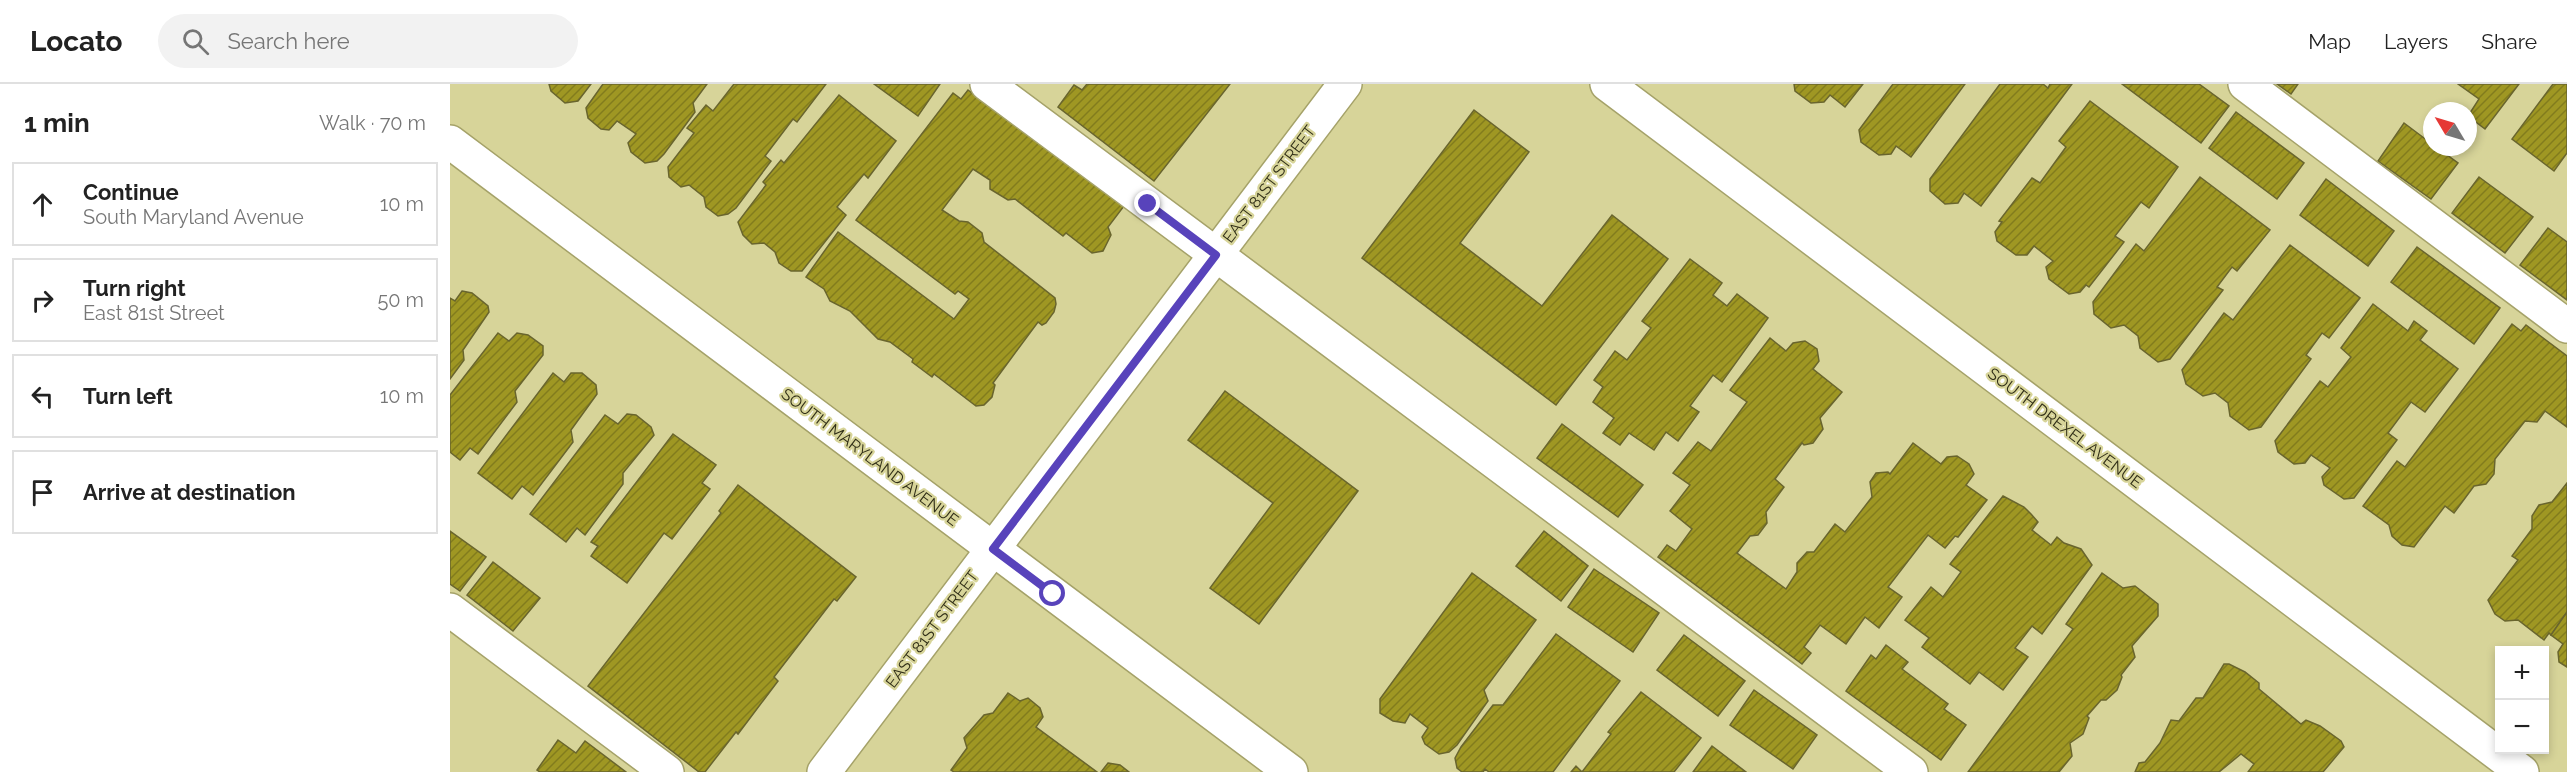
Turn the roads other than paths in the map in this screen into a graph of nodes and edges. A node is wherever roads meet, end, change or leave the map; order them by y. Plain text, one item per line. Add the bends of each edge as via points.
1 (987, 84) edge
2 (1345, 84) edge
3 (1607, 84) edge
4 (2245, 84) edge
5 (450, 142) edge
6 (1216, 255) junction
7 (2567, 326) edge
8 (993, 549) junction
9 (450, 610) edge
10 (667, 772) edge
11 (824, 772) edge
12 (1291, 772) edge
13 (1911, 772) edge
14 (2522, 772) edge

1 - 6 street
2 - 6 street, EAST 81ST STREET
3 - 14 street, SOUTH DREXEL AVENUE
4 - 7 street
5 - 8 street, SOUTH MARYLAND AVENUE
6 - 8 street, EAST 81ST STREET
6 - 13 street
8 - 11 street, EAST 81ST STREET
8 - 12 street, SOUTH MARYLAND AVENUE
9 - 10 street

